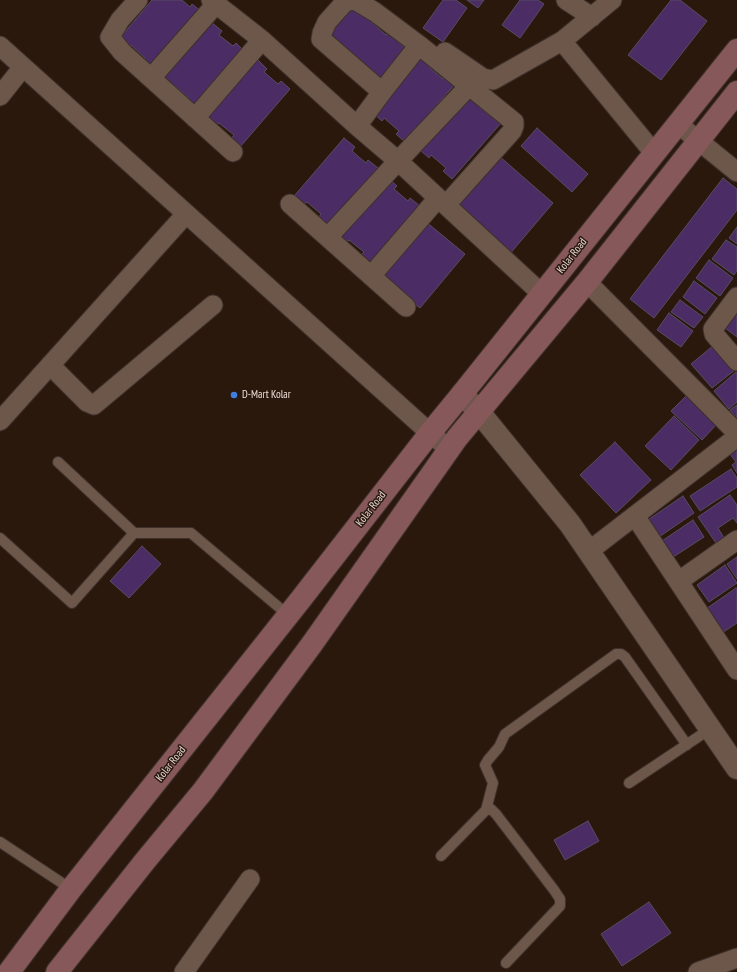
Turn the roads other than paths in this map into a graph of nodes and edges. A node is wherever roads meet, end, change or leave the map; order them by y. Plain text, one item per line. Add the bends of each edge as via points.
1 (138, 0) edge
2 (354, 0) edge
3 (370, 0) edge
4 (566, 0) edge
5 (612, 0) edge
6 (214, 2) edge
7 (592, 17) junction
8 (262, 40) junction
9 (562, 41) junction
10 (419, 45) junction
11 (0, 46) edge
12 (737, 50) edge
13 (23, 67) junction
14 (151, 78) junction
15 (469, 86) junction
16 (382, 92) junction
17 (737, 92) edge
18 (0, 96) edge
19 (195, 118) junction
20 (678, 124) junction
21 (357, 126) junction
22 (699, 141) junction
23 (233, 152) dead end
24 (654, 153) junction
25 (398, 161) junction
26 (737, 172) edge
27 (442, 202) junction
28 (290, 204) dead end
29 (186, 214) junction
30 (328, 237) junction
31 (371, 276) junction
32 (587, 282) junction
33 (542, 294) junction
34 (737, 297) edge
35 (212, 305) dead end
36 (406, 307) dead end
37 (737, 360) edge
38 (50, 365) junction
39 (445, 415) junction
40 (0, 421) edge
41 (463, 431) junction
42 (737, 433) edge
43 (737, 437) edge
44 (58, 462) dead end
45 (635, 516) junction
46 (134, 533) junction
47 (0, 538) edge
48 (737, 540) edge
49 (589, 551) junction
50 (679, 581) junction
51 (288, 615) junction
52 (730, 646) edge
53 (737, 670) edge
54 (710, 729) junction
55 (687, 745) junction
56 (737, 768) edge
57 (629, 783) dead end
58 (486, 810) junction
59 (0, 842) edge
60 (441, 856) dead end
61 (250, 879) dead end
62 (70, 889) junction
63 (737, 958) edge
64 (506, 963) dead end
65 (9, 972) edge
66 (57, 972) edge
67 (184, 972) edge
68 (698, 972) edge

1 - 14 street via 120,20 110,37 122,52
2 - 10 street via 375,12
2 - 16 street via 345,2 327,22 321,39
3 - 9 street via 489,80
4 - 7 street
5 - 7 street
6 - 8 street
6 - 14 street
7 - 9 street
8 - 19 street
8 - 21 street
9 - 24 street
10 - 15 street
10 - 16 street
11 - 13 street
12 - 20 main road, Kolar Road
13 - 18 street
13 - 29 street
14 - 19 street
15 - 25 street
15 - 27 street via 514,122 514,126
16 - 21 street
17 - 22 main road
19 - 23 street
20 - 22 street
20 - 24 main road, Kolar Road
21 - 25 street
22 - 26 street
22 - 32 main road
24 - 33 main road, Kolar Road
25 - 27 street
25 - 30 street
27 - 31 street
27 - 33 street
28 - 30 street
29 - 38 street
29 - 39 street
30 - 31 street
31 - 36 street
32 - 41 main road
32 - 42 street
33 - 39 main road, Kolar Road
34 - 37 street via 713,329 714,334
35 - 38 street via 94,405 87,402
38 - 40 street
39 - 41 street
39 - 41 street
39 - 51 main road, Kolar Road
41 - 49 street via 570,524
41 - 66 main road via 312,644 203,791
43 - 45 street
44 - 46 lane
45 - 49 street
45 - 50 street
46 - 47 lane via 72,603
46 - 51 lane via 191,533
48 - 50 street
49 - 54 street
50 - 52 street
51 - 62 main road, Kolar Road
52 - 53 street
54 - 55 lane
54 - 56 street
55 - 57 lane
55 - 58 lane via 625,657 616,654 505,734 500,747 485,765 493,783
58 - 60 lane
58 - 64 lane via 491,809 496,814 560,899 560,906
59 - 62 lane
61 - 67 street
62 - 65 main road, Kolar Road
63 - 68 street

